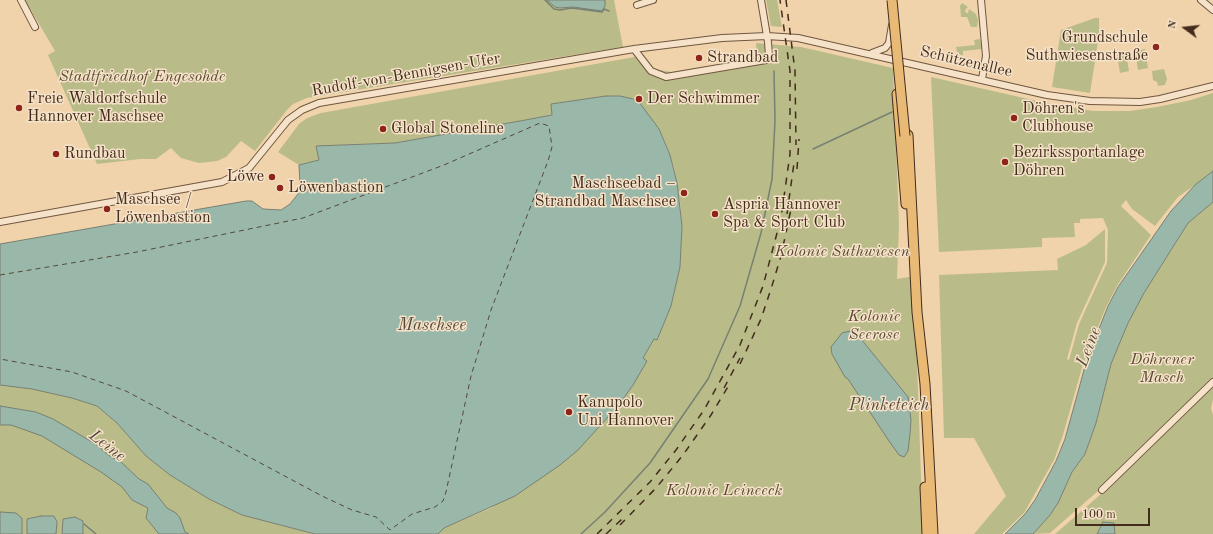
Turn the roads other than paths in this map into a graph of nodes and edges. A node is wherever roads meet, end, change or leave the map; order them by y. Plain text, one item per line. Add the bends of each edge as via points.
1 (21, 0) edge
2 (653, 0) edge
3 (761, 0) edge
4 (981, 0) edge
5 (1201, 0) edge
6 (894, 3) edge
7 (637, 5) dead end
8 (1213, 10) edge
9 (35, 27) dead end
10 (767, 36) junction
11 (785, 36) joint
12 (635, 52) junction
13 (871, 54) junction
14 (898, 60) junction
15 (982, 79) junction
16 (1213, 86) edge
17 (906, 135) junction
18 (908, 218) junction
19 (0, 222) edge
20 (914, 278) junction
21 (1213, 382) edge
22 (1102, 490) dead end
23 (931, 534) edge

1 - 9 street
2 - 7 street
3 - 10 street
4 - 15 street via 986,56
5 - 8 street
6 - 13 street via 889,43 883,50
6 - 17 highway, bridge
10 - 11 street, Rudolf-von-Bennigsen-Ufer
10 - 12 street, Rudolf-von-Bennigsen-Ufer via 722,38
10 - 12 street via 769,56 766,60 666,77 651,71
11 - 13 street, Schützenallee
12 - 19 street, Rudolf-von-Bennigsen-Ufer via 319,103 302,110 288,120 249,168 222,182
13 - 14 street, Schützenallee
14 - 15 street, Schützenallee
14 - 18 highway via 898,119
15 - 16 street, Schützenallee via 1061,97 1109,102 1160,99
17 - 18 highway
17 - 20 highway
18 - 20 highway
20 - 23 highway via 925,384
21 - 22 street

